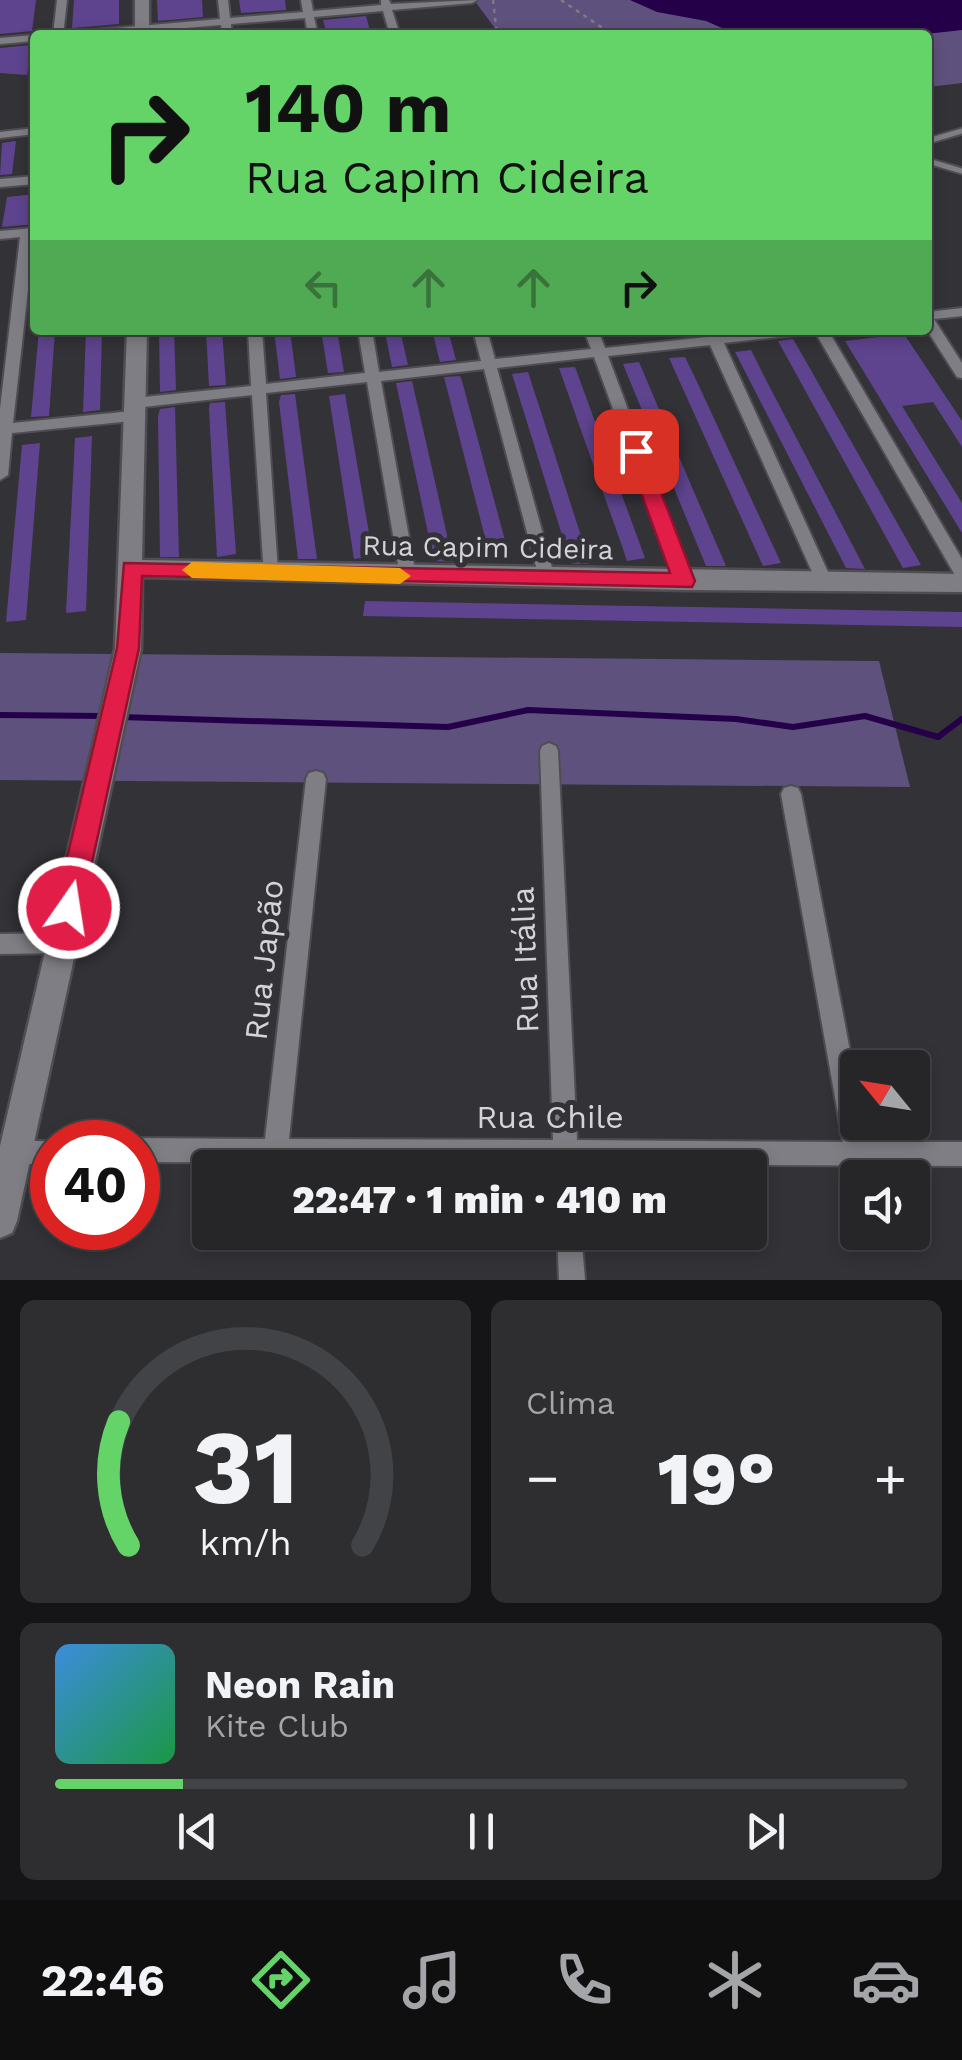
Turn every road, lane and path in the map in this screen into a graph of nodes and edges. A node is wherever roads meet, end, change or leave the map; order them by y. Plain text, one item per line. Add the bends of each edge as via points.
1 (62, 0) edge
2 (142, 0) edge
3 (224, 0) edge
4 (306, 0) edge
5 (493, 0) edge
6 (561, 0) edge
7 (473, 1) edge
8 (386, 5) edge
9 (309, 15) junction
10 (226, 22) junction
11 (59, 30) edge
12 (143, 30) edge
13 (160, 30) edge
14 (227, 30) edge
15 (312, 30) edge
16 (394, 30) edge
17 (496, 30) edge
18 (606, 30) edge
19 (30, 38) edge
20 (0, 41) edge
21 (30, 131) edge
22 (962, 131) edge
23 (0, 134) edge
24 (932, 140) edge
25 (932, 162) edge
26 (962, 172) edge
27 (30, 180) edge
28 (0, 183) edge
29 (30, 233) edge
30 (0, 236) edge
31 (30, 240) edge
32 (962, 312) edge
33 (932, 317) edge
34 (932, 325) edge
35 (137, 335) edge
36 (255, 335) edge
37 (366, 335) edge
38 (481, 335) edge
39 (594, 335) edge
40 (706, 335) edge
41 (712, 335) edge
42 (823, 335) edge
43 (599, 353) junction
44 (490, 364) junction
45 (962, 374) edge
46 (372, 376) junction
47 (260, 388) junction
48 (133, 409) junction
49 (1, 429) edge
50 (0, 475) edge
51 (132, 568) junction
52 (270, 572) junction
53 (962, 573) edge
54 (408, 576) junction
55 (547, 578) junction
56 (684, 581) junction
57 (825, 582) junction
58 (962, 583) edge
59 (549, 751) dead end
60 (316, 779) dead end
61 (790, 794) dead end
62 (0, 944) edge
63 (60, 944) junction
64 (276, 1148) junction
65 (160, 1150) edge
66 (329, 1150) edge
67 (566, 1150) edge
68 (18, 1152) junction
69 (30, 1152) edge
70 (857, 1153) junction
71 (962, 1154) edge
72 (767, 1155) edge
73 (0, 1220) edge
74 (571, 1250) edge
75 (572, 1280) edge

1 - 11 street
2 - 12 street
3 - 10 street
4 - 9 street
5 - 17 path
6 - 18 path
7 - 8 street
8 - 9 street
8 - 16 street
9 - 10 street
9 - 15 street
10 - 13 street
10 - 14 street
19 - 20 street
21 - 23 street
22 - 24 lane
25 - 26 lane
27 - 28 street
29 - 30 street
31 - 49 street
32 - 33 street
34 - 45 street
35 - 48 street
36 - 47 street
37 - 46 street
38 - 44 street
39 - 43 street
40 - 43 street
41 - 57 street
42 - 53 street
43 - 44 street
43 - 56 street
44 - 46 street
44 - 55 street
46 - 47 street
46 - 54 street
47 - 48 street
47 - 52 street
48 - 49 street
48 - 51 street
49 - 50 street
51 - 52 street, Rua Capim Cideira
51 - 63 street via 128,648
52 - 54 street, Rua Capim Cideira
54 - 55 street, Rua Capim Cideira
55 - 56 street, Rua Capim Cideira
56 - 57 street, Rua Capim Cideira
57 - 58 street, Rua Capim Cideira
59 - 67 street, Rua Itália
60 - 64 street, Rua Japão
61 - 70 street
62 - 63 street
63 - 68 street
64 - 65 street, Rua Chile
64 - 66 street, Rua Chile
68 - 69 street
68 - 73 street
70 - 71 street, Rua Chile
70 - 72 street, Rua Chile
74 - 75 street

